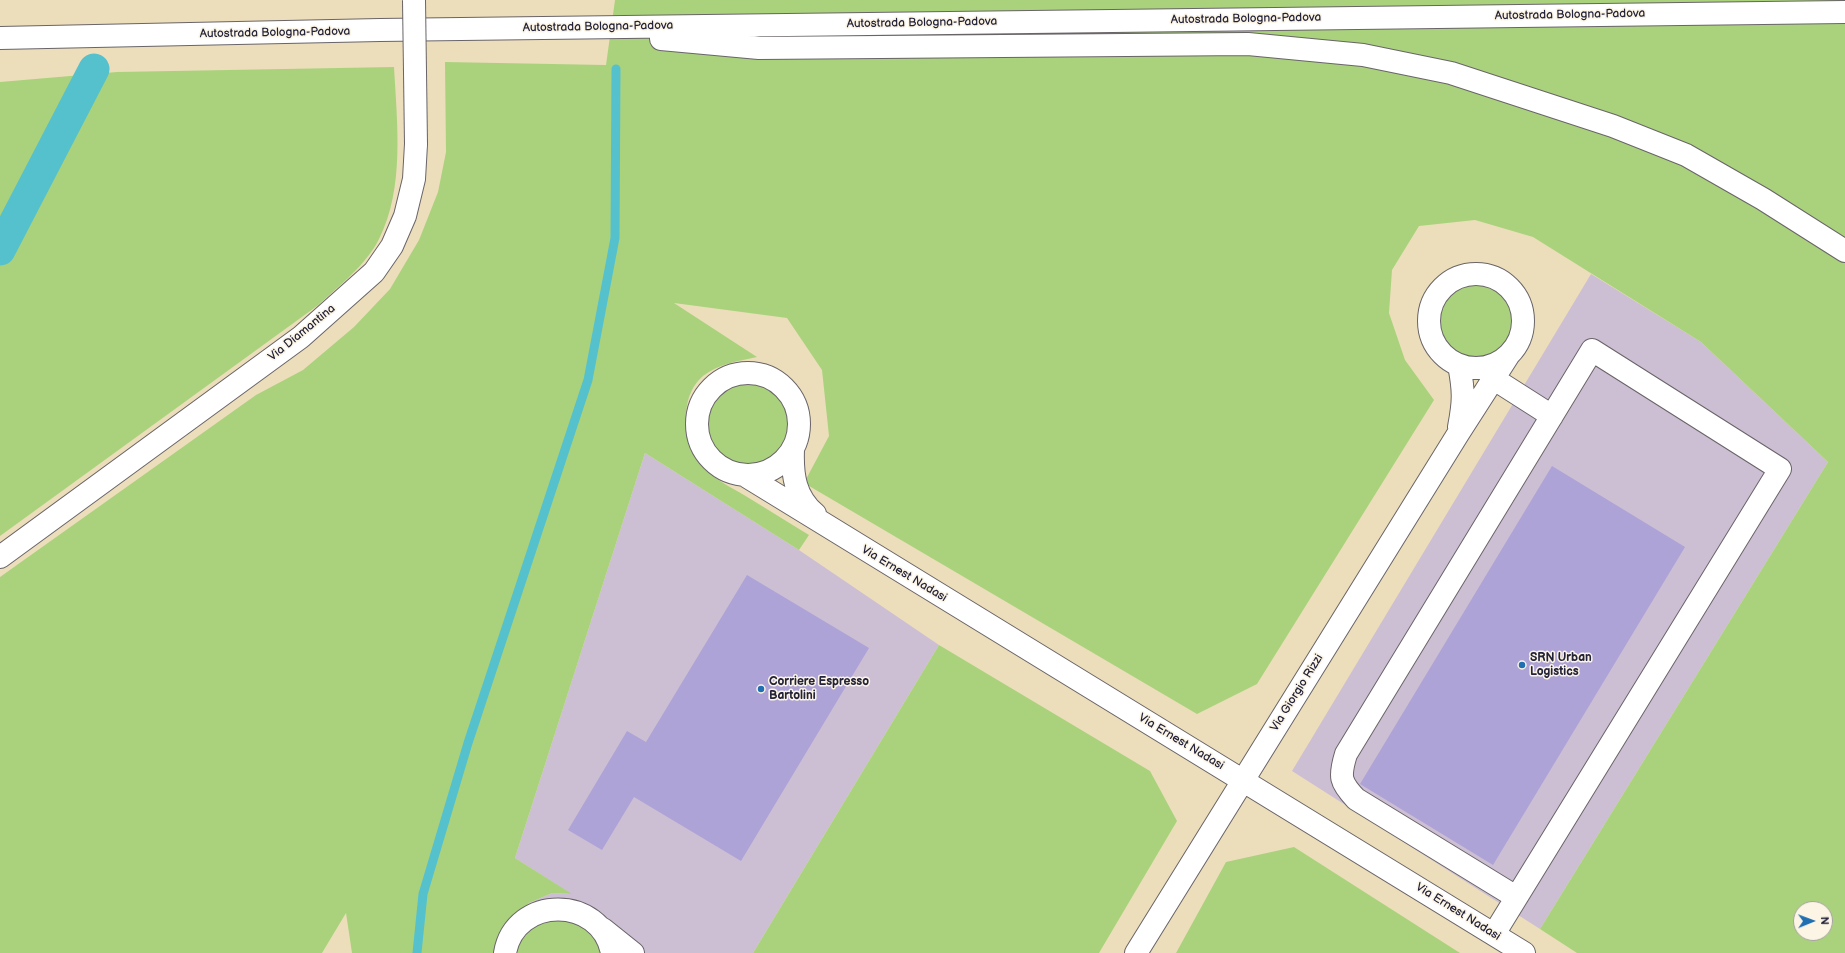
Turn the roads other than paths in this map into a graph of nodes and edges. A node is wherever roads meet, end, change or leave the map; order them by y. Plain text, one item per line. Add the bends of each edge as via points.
1 (414, 0) edge
2 (1845, 12) edge
3 (541, 28) junction
4 (0, 38) edge
5 (1845, 251) edge
6 (1508, 356) junction
7 (1459, 365) junction
8 (1494, 379) junction
9 (1552, 416) junction
10 (1458, 434) junction
11 (793, 450) junction
12 (746, 476) junction
13 (837, 534) junction
14 (0, 557) edge
15 (1244, 780) junction
16 (1516, 897) junction
17 (600, 927) junction
18 (1494, 934) junction
19 (505, 953) edge
20 (612, 953) edge
21 (634, 953) edge
22 (1136, 953) edge
23 (1524, 953) edge

1 - 14 main road, Via Diamantina, bridge via 414,179 405,216 392,246 374,272 301,337
2 - 3 main road, Autostrada Bologna-Padova
3 - 4 main road, Autostrada Bologna-Padova
3 - 5 main road via 759,48 1248,44 1363,55 1451,73 1614,126 1686,155 1763,199
6 - 7 main road, Via Giorgio Rizzi via 1485,368
6 - 7 main road, Via Giorgio Rizzi via 1518,344 1523,329 1518,299 1509,287 1497,278 1467,274 1452,280 1441,289 1432,302 1429,317 1430,332 1436,346 1446,358
6 - 8 main road, Via Giorgio Rizzi
7 - 10 main road, Via Giorgio Rizzi via 1464,401
8 - 9 main road
8 - 10 main road, Via Giorgio Rizzi
9 - 16 main road via 1346,754 1341,769 1344,786 1356,799
9 - 16 main road via 1592,350 1780,469
10 - 15 main road, Via Giorgio Rizzi
11 - 12 main road, Via Ernest Nadasi via 773,470 760,475
11 - 12 main road, Via Ernest Nadasi via 799,434 799,417 794,401 784,388 771,378 755,373 739,373 723,379 710,390 701,403 696,420 698,436 704,452 715,465 730,473
11 - 13 main road, Via Ernest Nadasi via 797,490 810,510
12 - 13 main road, Via Ernest Nadasi
13 - 15 main road, Via Ernest Nadasi
15 - 18 main road, Via Ernest Nadasi
15 - 22 main road, Via Giorgio Rizzi
16 - 18 main road
17 - 19 main road via 586,915 567,909 549,909 530,916 516,928 506,945
17 - 20 main road
17 - 21 main road
18 - 23 main road, Via Ernest Nadasi

